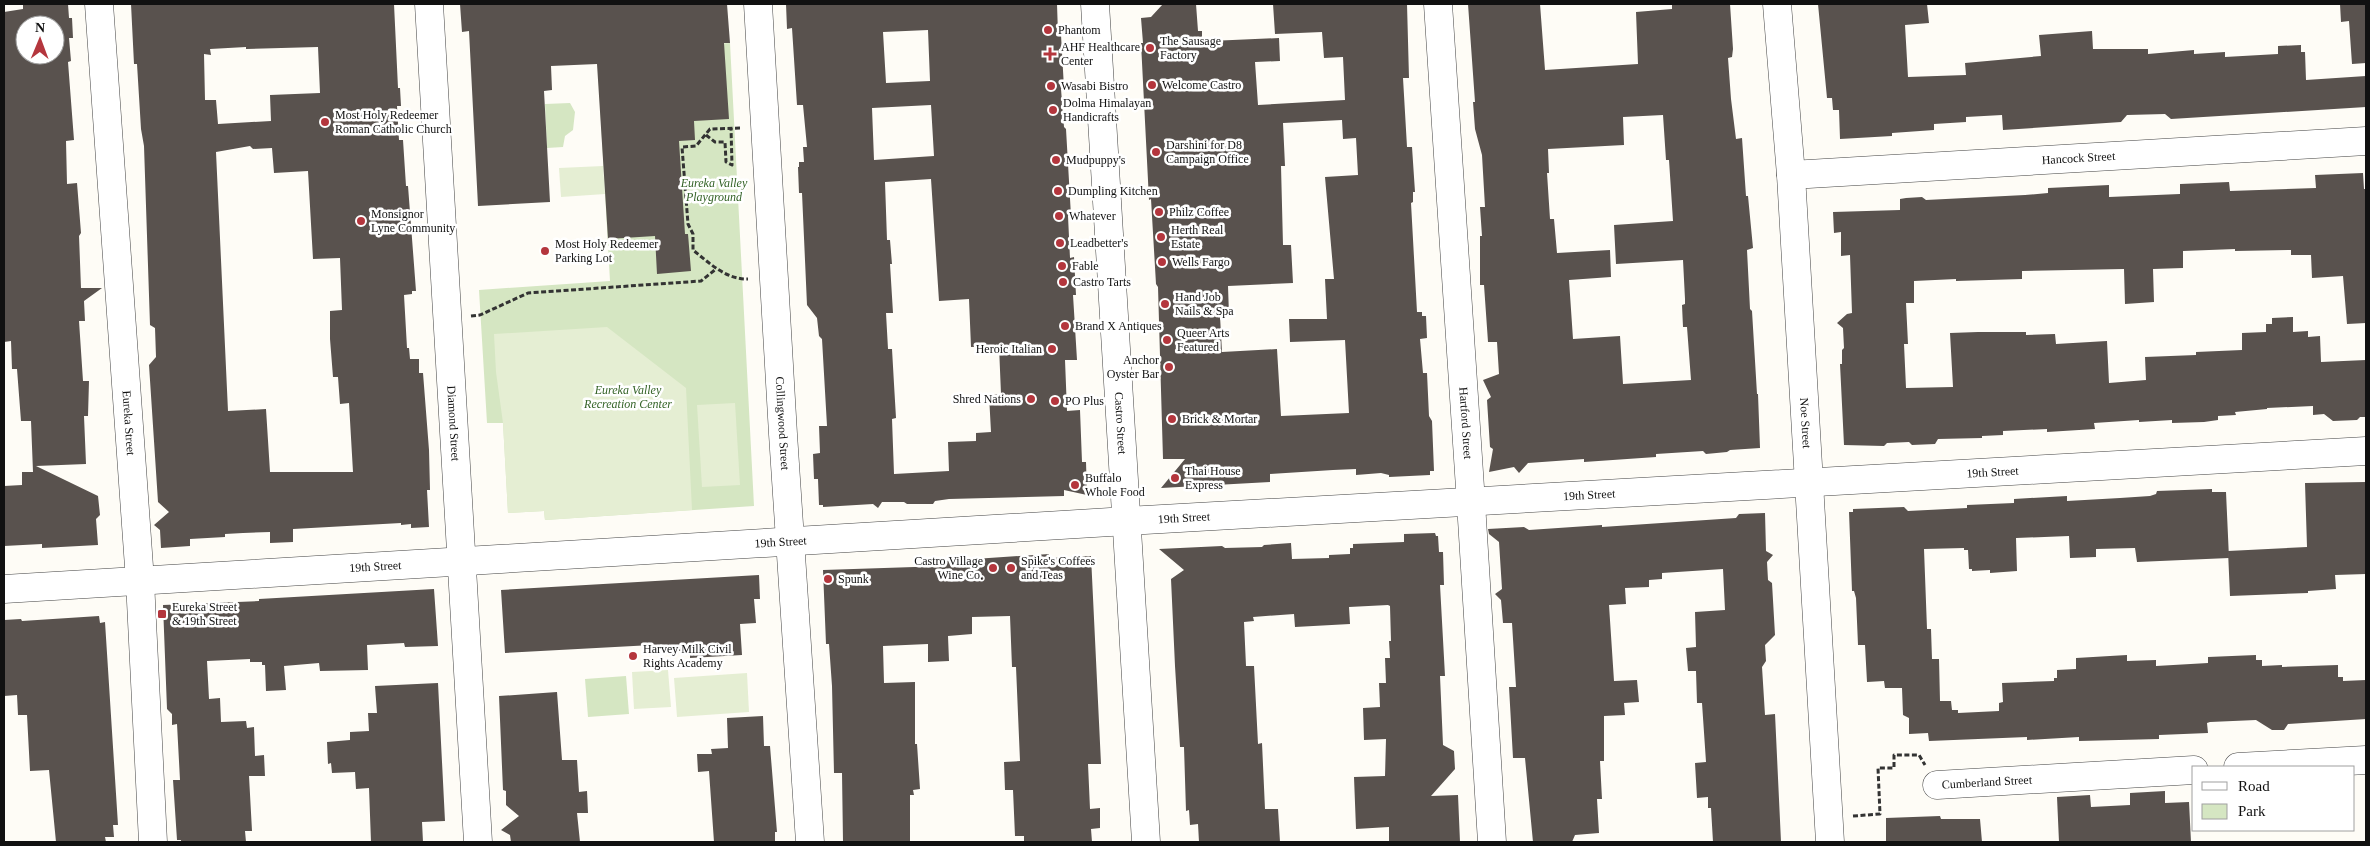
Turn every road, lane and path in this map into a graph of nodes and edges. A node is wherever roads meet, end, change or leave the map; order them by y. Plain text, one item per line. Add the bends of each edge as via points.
1 (99, 4) edge
2 (429, 4) edge
3 (758, 4) edge
4 (1095, 4) edge
5 (1438, 4) edge
6 (1777, 4) edge
7 (731, 128) junction
8 (740, 128) dead end
9 (706, 135) junction
10 (2366, 141) edge
11 (1791, 176) junction
12 (716, 269) junction
13 (774, 278) junction
14 (447, 317) junction
15 (2366, 451) edge
16 (1809, 483) junction
17 (1472, 503) junction
18 (1126, 521) junction
19 (791, 542) junction
20 (461, 562) junction
21 (140, 581) junction
22 (4, 589) edge
23 (2366, 760) edge
24 (2256, 766) edge
25 (2192, 770) edge
26 (1937, 785) joint
27 (1830, 830) edge
28 (153, 842) edge
29 (478, 842) edge
30 (810, 842) edge
31 (1146, 842) edge
32 (1492, 842) edge

1 - 21 street, Eureka Street
2 - 14 street, Diamond Street
3 - 13 street, Collingwood Street
4 - 18 street, Castro Street
5 - 17 street, Hartford Street
6 - 11 street, Noe Street
7 - 8 path
7 - 9 path via 710,129
7 - 9 path via 732,165 726,162 725,142 715,142
9 - 12 path via 696,146 682,147 693,250
10 - 11 street, Hancock Street
11 - 16 street, Noe Street
12 - 13 path via 742,279
12 - 14 path via 701,281 528,293 480,315
13 - 19 street, Collingwood Street
14 - 20 street, Diamond Street
15 - 16 street, 19th Street
16 - 17 street, 19th Street
16 - 27 street, Noe Street
17 - 18 street, 19th Street
17 - 32 street, Hartford Street
18 - 19 street, 19th Street
18 - 31 street, Castro Street
19 - 20 street, 19th Street
19 - 30 street, Collingwood Street
20 - 21 street, 19th Street
20 - 29 street, Diamond Street
21 - 22 street, 19th Street
21 - 28 street, Eureka Street
23 - 24 street
25 - 26 street, Cumberland Street
26 - 27 path, Cumberland Street via 1919,754 1894,755 1894,768 1878,768 1880,814

